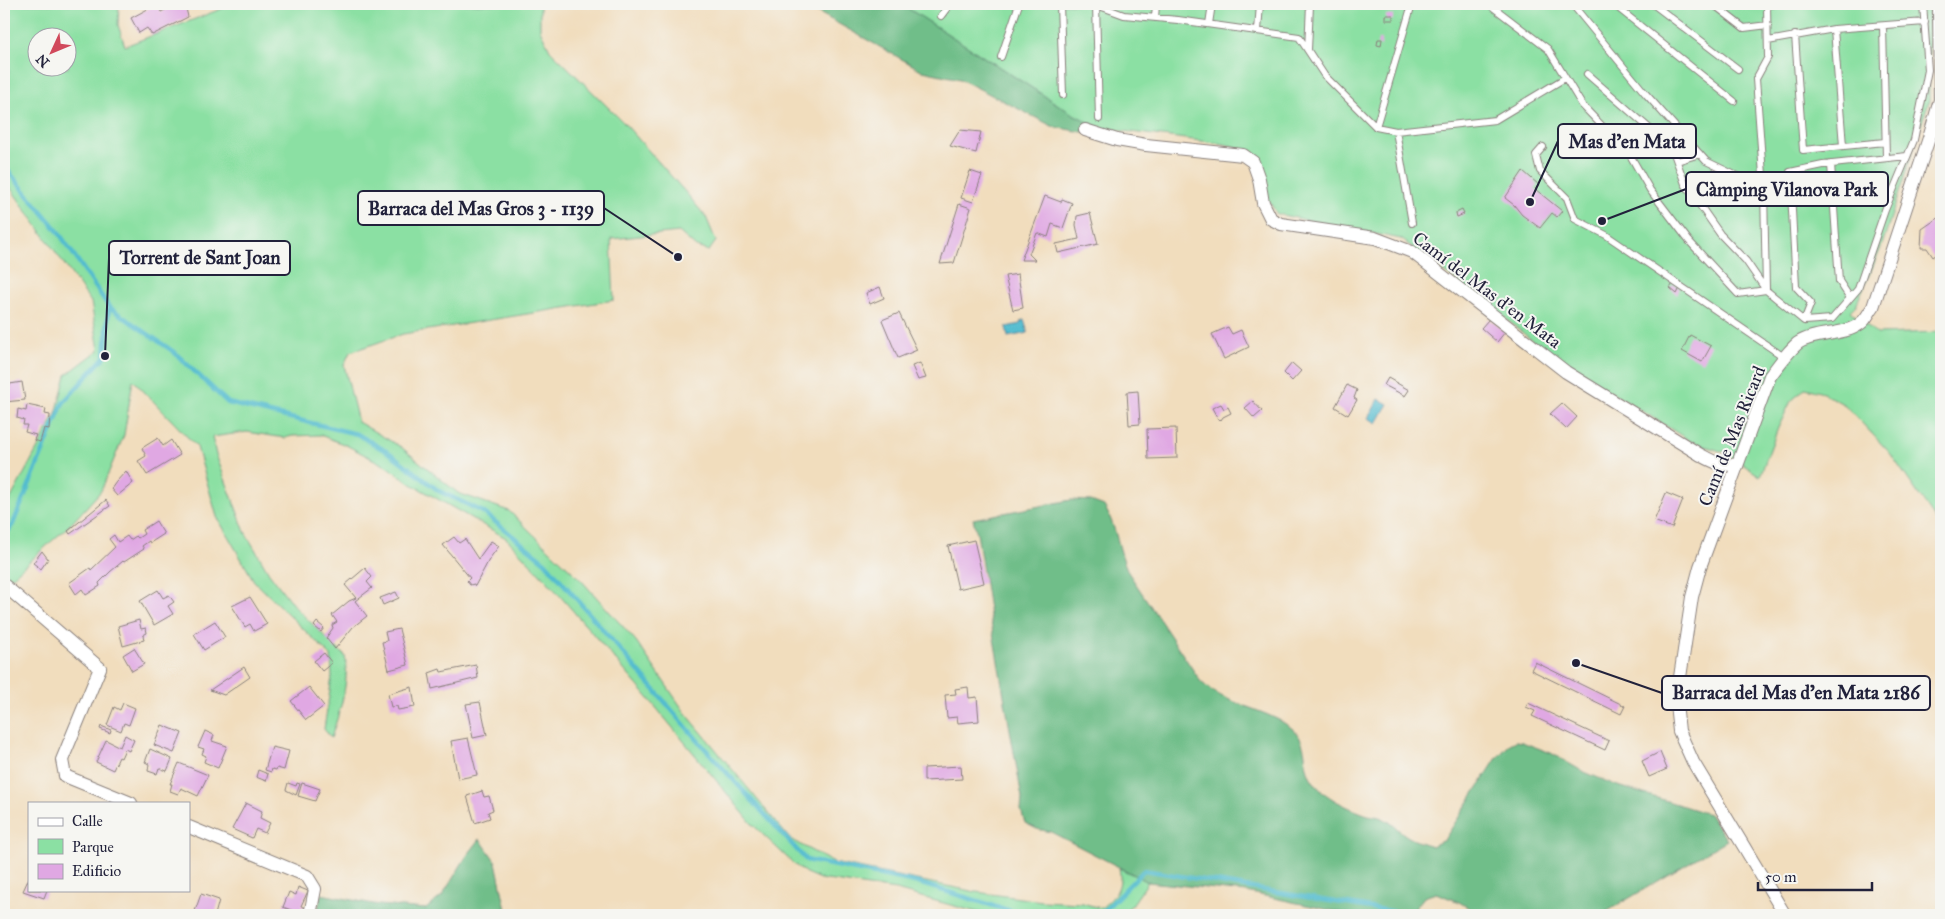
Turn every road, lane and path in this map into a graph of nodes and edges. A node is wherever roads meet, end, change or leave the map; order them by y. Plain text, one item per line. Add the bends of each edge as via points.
1 (950, 4) edge
2 (1019, 4) edge
3 (1060, 4) edge
4 (1095, 4) edge
5 (1156, 4) edge
6 (1212, 4) edge
7 (1260, 4) edge
8 (1310, 4) edge
9 (1412, 4) edge
10 (1489, 4) edge
11 (1572, 4) edge
12 (1613, 4) edge
13 (1653, 4) edge
14 (1713, 4) edge
15 (1767, 4) edge
16 (1775, 4) edge
17 (1924, 4) edge
18 (1939, 4) edge
19 (941, 16) dead end
20 (1155, 18) junction
21 (1926, 22) junction
22 (1209, 24) junction
23 (1768, 25) junction
24 (1883, 26) junction
25 (1834, 29) junction
26 (1258, 32) junction
27 (1795, 35) junction
28 (1768, 41) junction
29 (1308, 50) junction
30 (1001, 57) dead end
31 (1738, 69) dead end
32 (1587, 74) dead end
33 (1565, 78) junction
34 (1062, 95) dead end
35 (1734, 101) dead end
36 (1099, 119) dead end
37 (1376, 127) junction
38 (1085, 130) dead end
39 (1396, 131) junction
40 (1885, 142) junction
41 (1843, 146) junction
42 (1543, 147) dead end
43 (1700, 154) junction
44 (1907, 156) junction
45 (1886, 158) junction
46 (1677, 161) junction
47 (1831, 164) junction
48 (1764, 190) junction
49 (1412, 223) dead end
50 (1766, 290) junction
51 (1850, 298) junction
52 (1804, 321) junction
53 (1784, 357) junction
54 (1737, 463) junction
55 (4, 585) edge
56 (129, 802) edge
57 (190, 827) edge
58 (310, 915) edge
59 (1784, 915) edge

1 - 19 lane
2 - 30 lane
3 - 34 lane
4 - 20 lane via 1124,15
4 - 36 lane
5 - 20 lane
6 - 22 lane
7 - 26 lane
8 - 29 lane
9 - 37 lane
10 - 33 lane via 1548,49
11 - 43 lane
12 - 35 lane
13 - 31 lane
14 - 23 lane via 1744,28
15 - 16 lane
15 - 23 lane
17 - 21 lane
18 - 53 street, Camí de Mas Ricard via 1940,100 1873,308 1862,323 1841,332 1811,337
20 - 22 lane
21 - 24 lane
21 - 44 lane via 1928,70 1914,140
22 - 26 lane
23 - 28 lane
24 - 25 lane
24 - 40 lane
25 - 27 lane
25 - 41 lane
26 - 29 lane via 1299,37
27 - 28 lane
27 - 41 lane via 1802,150
28 - 48 lane via 1768,57 1756,79
29 - 37 lane via 1324,76
32 - 46 lane via 1672,148
33 - 39 lane via 1495,120
33 - 50 lane via 1582,106 1630,155 1650,190 1689,241 1738,294
37 - 39 lane
38 - 54 street, Camí del Mas d'en Mata via 1146,145 1243,156 1253,162 1263,203 1271,219 1281,224 1375,238 1412,252 1566,372 1699,454 1728,466
39 - 49 lane
40 - 41 lane
40 - 45 lane
42 - 53 lane via 1536,156 1540,171 1567,198 1575,219 1606,235
43 - 46 lane
43 - 48 lane via 1706,161
44 - 45 lane
44 - 51 lane via 1858,289
45 - 47 lane
46 - 50 lane via 1686,184 1720,234 1746,261
47 - 51 lane via 1839,281
47 - 52 lane via 1790,172 1796,287 1810,303
48 - 50 lane
50 - 52 lane
51 - 52 lane via 1832,319
53 - 54 street, Camí de Mas Ricard via 1770,376
54 - 59 street, Camí de Mas Ricard via 1692,597 1676,704 1678,731
55 - 56 street via 100,668 62,760 64,776
57 - 58 street via 307,876 315,889

